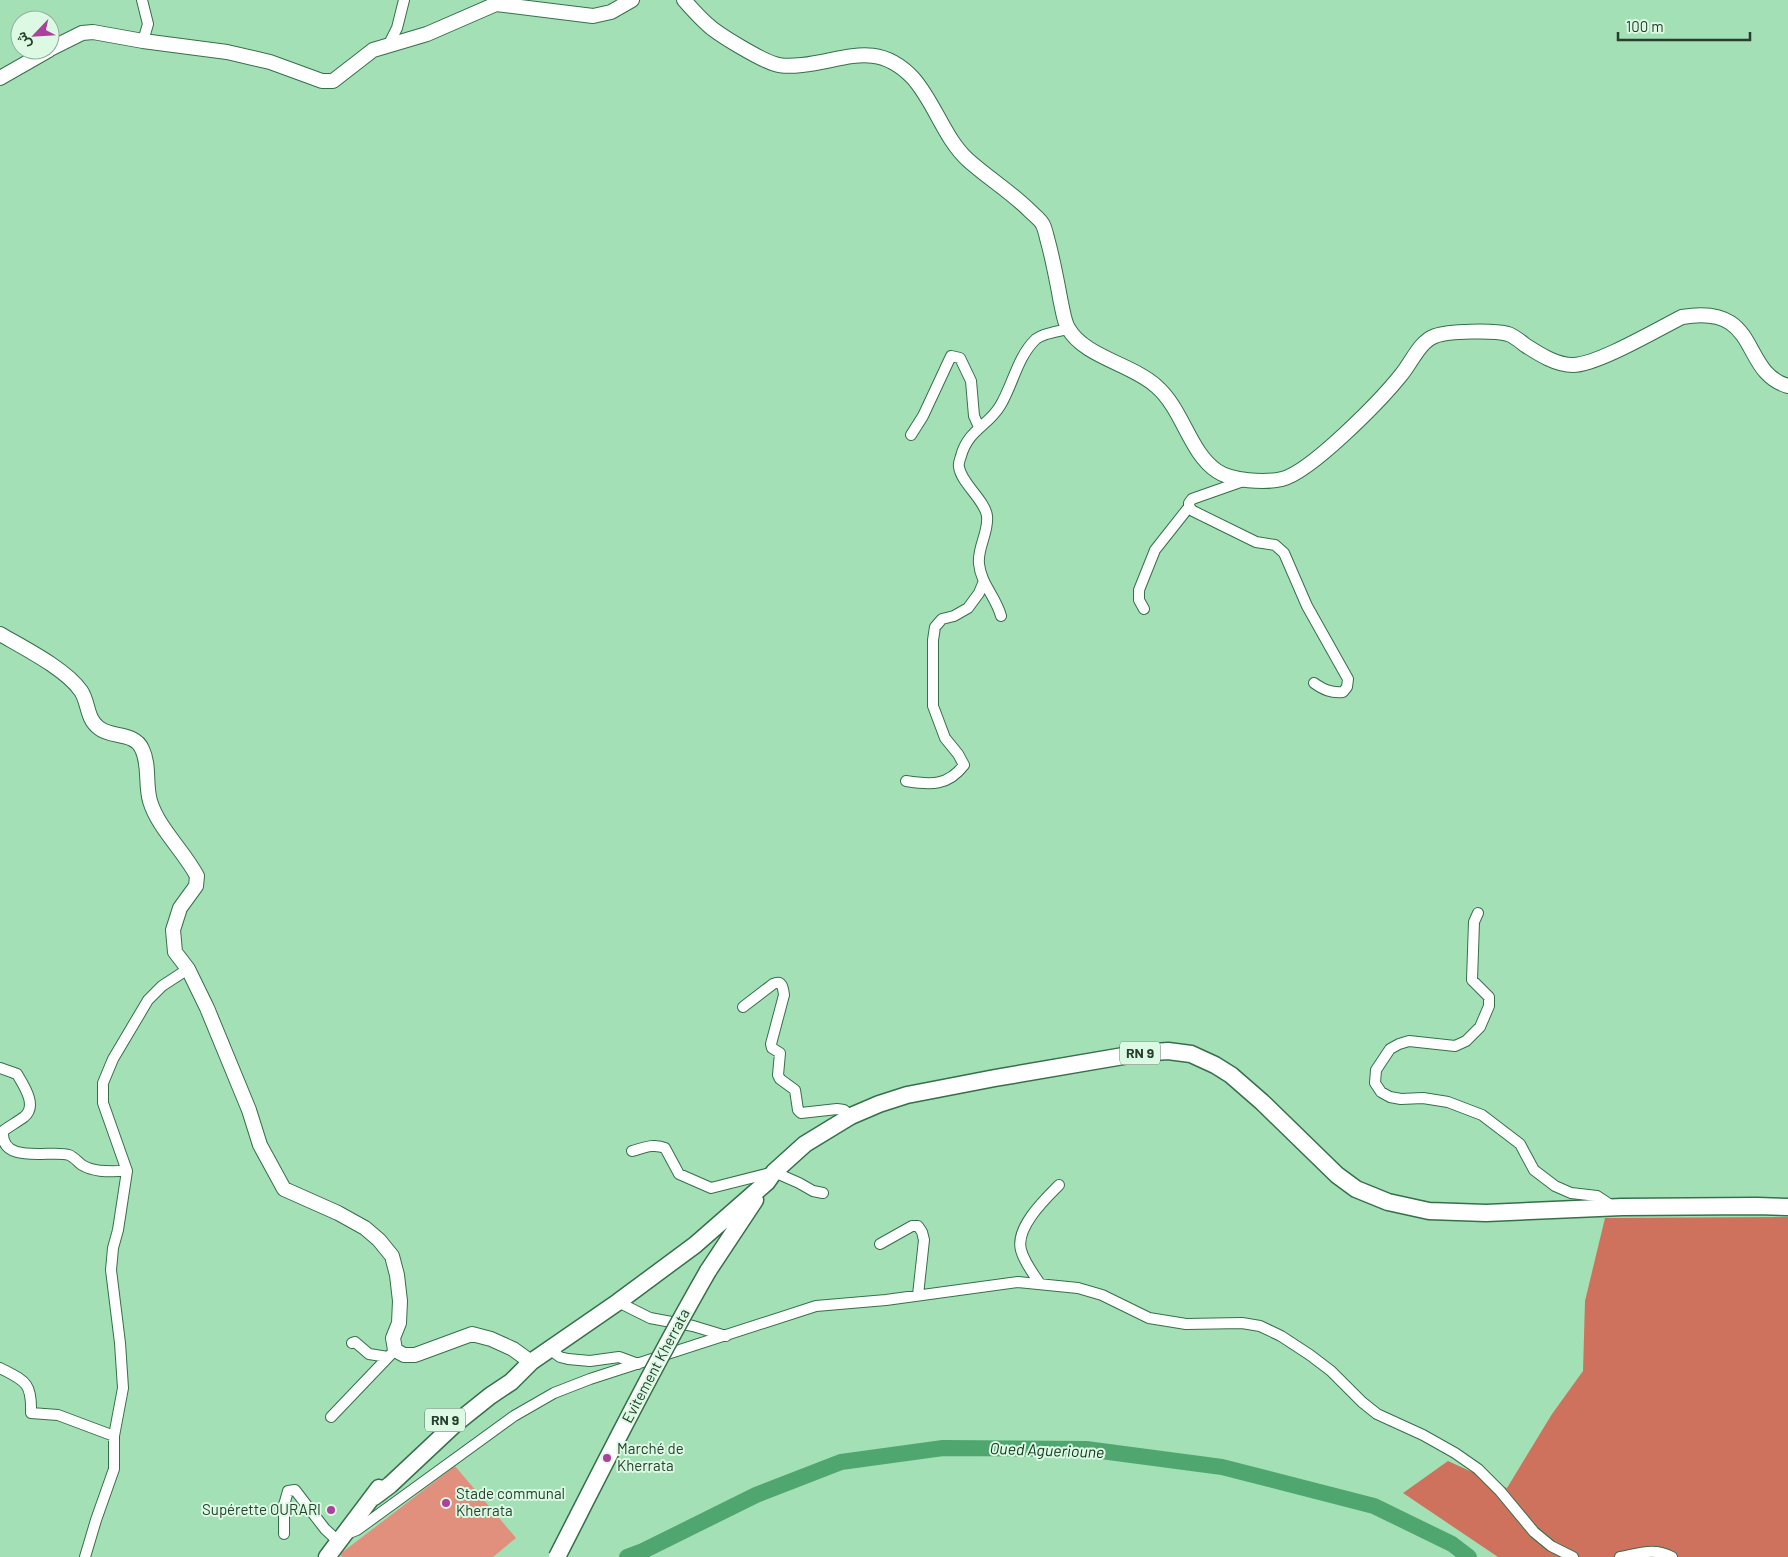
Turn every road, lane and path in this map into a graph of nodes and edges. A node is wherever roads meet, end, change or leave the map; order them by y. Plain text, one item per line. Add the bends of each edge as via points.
1 (142, 0) edge
2 (403, 0) edge
3 (632, 0) edge
4 (684, 0) edge
5 (143, 41) junction
6 (60, 44) edge
7 (389, 44) junction
8 (32, 60) edge
9 (0, 78) edge
10 (1069, 329) junction
11 (1788, 386) edge
12 (979, 428) junction
13 (911, 435) dead end
14 (1247, 479) junction
15 (1189, 507) junction
16 (984, 581) junction
17 (1144, 609) dead end
18 (1002, 616) dead end
19 (0, 634) edge
20 (1314, 682) dead end
21 (906, 781) dead end
22 (1478, 913) dead end
23 (188, 969) junction
24 (742, 1007) dead end
25 (0, 1068) edge
26 (851, 1116) junction
27 (632, 1151) dead end
28 (127, 1170) junction
29 (770, 1177) junction
30 (1059, 1185) dead end
31 (823, 1193) dead end
32 (1616, 1207) junction
33 (1788, 1207) edge
34 (880, 1244) dead end
35 (1040, 1284) junction
36 (918, 1295) junction
37 (618, 1302) junction
38 (726, 1336) junction
39 (352, 1343) dead end
40 (548, 1348) junction
41 (391, 1354) junction
42 (531, 1362) junction
43 (638, 1364) junction
44 (0, 1368) edge
45 (331, 1417) dead end
46 (114, 1436) junction
47 (284, 1534) dead end
48 (341, 1539) junction
49 (85, 1557) edge
50 (327, 1557) edge
51 (557, 1557) edge
52 (1573, 1557) edge
53 (1620, 1557) edge
54 (1672, 1557) edge

1 - 5 street via 148,24
2 - 7 street via 397,28
3 - 7 street via 611,12 593,16 496,4 427,34
4 - 10 street via 709,26 776,65 792,66 874,55 888,58 900,67 931,103 950,137 968,160 1028,208 1043,225
5 - 6 street via 93,32 82,33
5 - 7 street via 227,52 270,62 322,81 333,81 372,50
8 - 9 street
10 - 12 street via 1037,338 1017,368 1000,406
10 - 14 street via 1081,344 1158,386 1176,409 1206,463 1220,474
11 - 14 street via 1772,379 1762,368 1744,335 1716,316 1698,314 1682,317 1594,361 1574,365 1557,362 1507,334 1439,334 1427,340 1401,376 1363,415 1299,471 1283,479
12 - 13 street via 974,416 971,381 960,358 951,356
12 - 16 street via 967,439 958,466 987,514 979,564
14 - 15 street via 1192,499
15 - 17 street via 1155,550 1140,590 1139,600
15 - 20 street via 1256,542 1275,545 1284,553 1311,614 1348,679 1343,692 1334,693
16 - 18 street
16 - 21 street via 968,608 942,619 935,627 933,640 933,706 945,738 964,764 957,774 944,782 928,785
19 - 23 street via 72,681 82,693 91,721 100,729 131,738 142,747 150,801 197,876 196,886 180,908 173,930 175,952
22 - 32 street via 1474,922 1472,980 1489,997 1489,1006 1480,1027 1466,1041 1455,1046 1409,1041 1399,1044 1390,1049 1376,1070 1375,1083 1390,1097 1448,1102 1482,1115 1520,1144 1534,1170 1555,1186 1571,1193 1597,1196
23 - 28 street via 148,1000 113,1058 103,1083 103,1103
23 - 41 street via 249,1110 260,1146 284,1189 365,1228 392,1256 400,1301 399,1323
24 - 26 street via 773,984 781,983 784,995 772,1044 772,1048 780,1053 780,1079 795,1090 801,1113 837,1109
25 - 28 street via 17,1074 30,1101 29,1111 24,1117 4,1131 2,1138 6,1146 29,1155 59,1153 71,1156 94,1170
26 - 29 main road, RN 9 via 805,1144
26 - 32 main road, RN 9 via 907,1095 1141,1053 1178,1052 1204,1059 1230,1075 1337,1175 1372,1197 1428,1211 1486,1213
27 - 29 street via 661,1146 679,1174 711,1188
28 - 46 street via 111,1270 123,1388
29 - 31 street via 800,1183
29 - 37 main road, RN 9 via 695,1245
29 - 51 main road, Evitement Kherrata, bridge via 708,1271 636,1401
30 - 35 street via 1020,1233 1020,1249
32 - 33 main road, RN 9
34 - 36 street via 912,1226 918,1226 924,1240
35 - 36 street via 1018,1282
35 - 52 street via 1078,1288 1102,1295 1149,1318 1186,1324 1242,1323 1260,1326 1281,1336 1330,1371 1378,1414 1447,1448 1478,1470 1534,1532 1551,1546
36 - 38 street via 816,1306
37 - 38 street via 650,1318
37 - 40 main road, RN 9
38 - 43 street
39 - 41 street via 369,1354
40 - 42 main road, RN 9
40 - 43 street via 568,1359 590,1361 619,1357
41 - 42 street via 415,1355 472,1334 513,1349
41 - 45 street
42 - 48 main road, RN 9 via 511,1382 455,1424 374,1497
43 - 48 street via 554,1393 514,1416
44 - 46 street via 20,1378 31,1394 31,1413 58,1415
46 - 49 street via 114,1469
47 - 48 street via 284,1505 288,1491 295,1490 325,1529
48 - 50 main road, RN 9
53 - 54 street via 1657,1551

